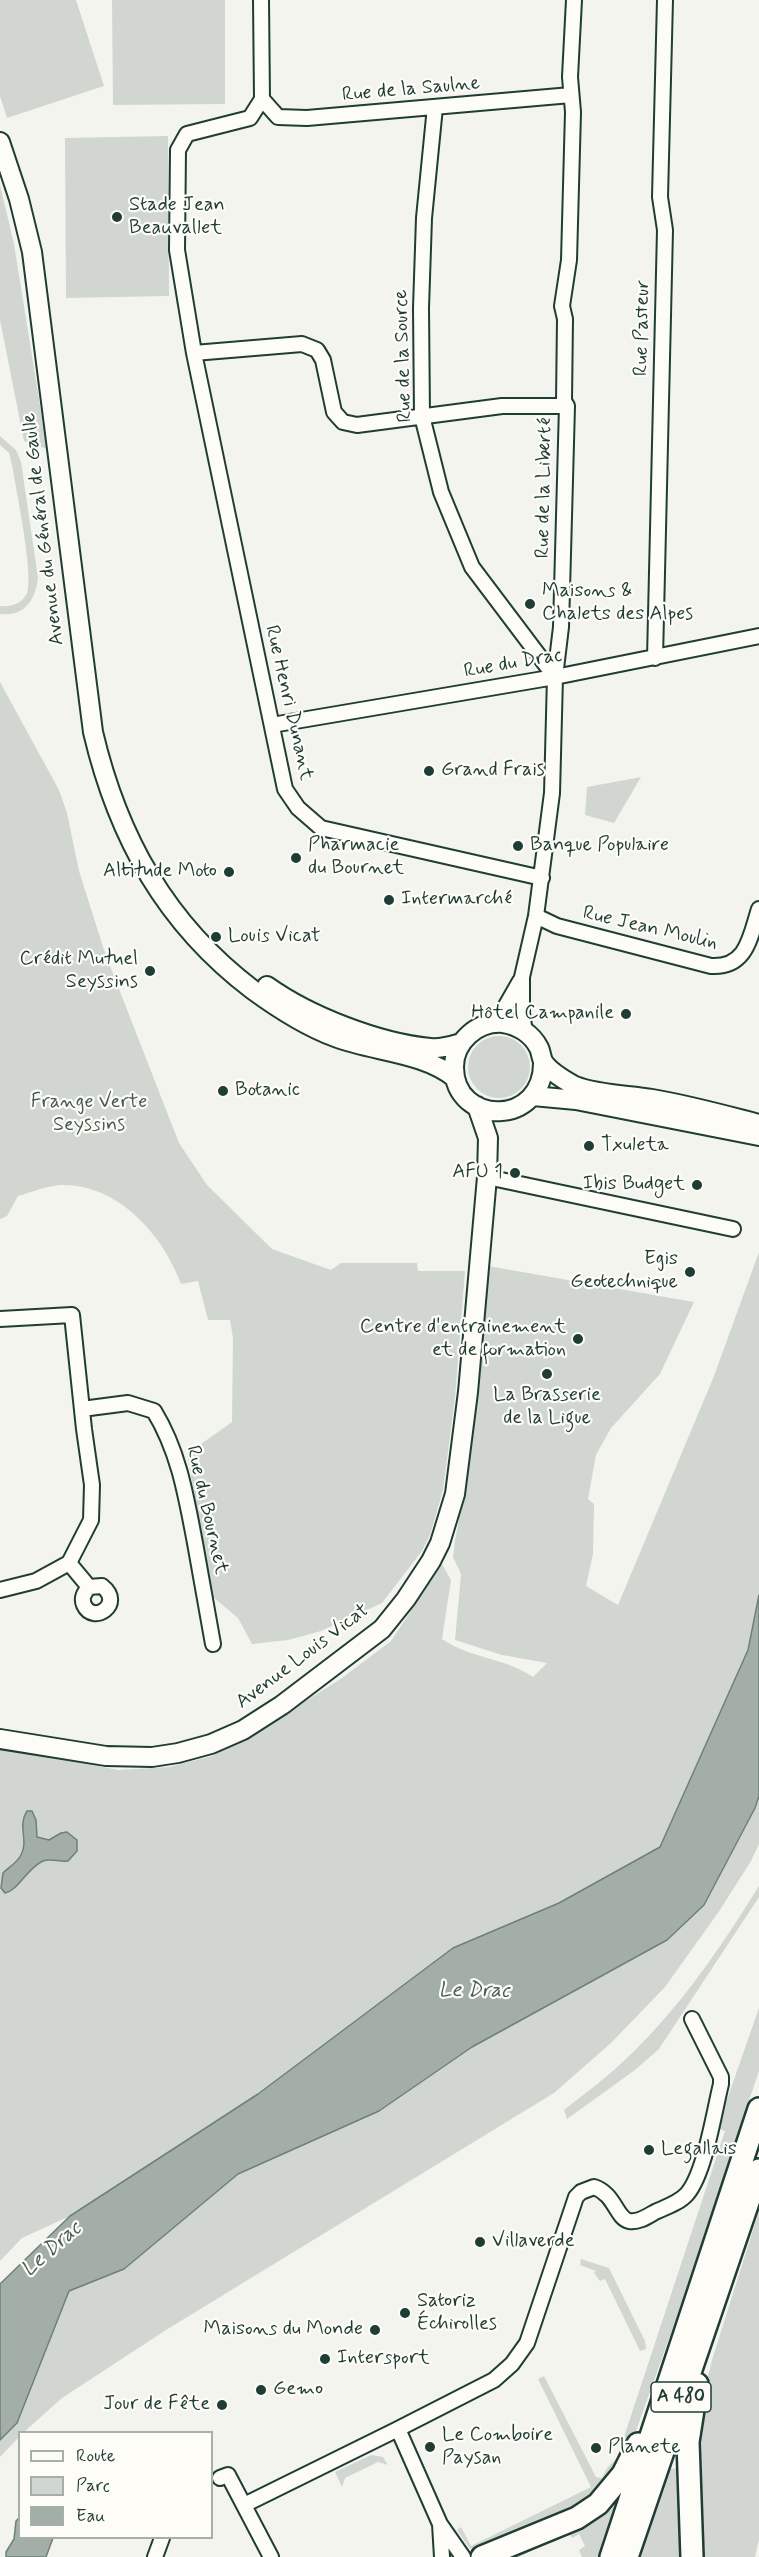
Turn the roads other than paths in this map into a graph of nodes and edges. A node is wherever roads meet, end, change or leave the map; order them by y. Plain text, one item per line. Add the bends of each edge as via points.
1 (261, 0) edge
2 (574, 0) edge
3 (665, 0) edge
4 (571, 95) junction
5 (262, 99) junction
6 (435, 107) junction
7 (0, 142) edge
8 (194, 353) junction
9 (567, 406) junction
10 (422, 417) junction
11 (759, 636) edge
12 (655, 658) junction
13 (555, 677) junction
14 (272, 725) junction
15 (542, 878) junction
16 (167, 899) junction
17 (759, 909) edge
18 (536, 916) junction
19 (522, 976) junction
20 (496, 1023) junction
21 (525, 1032) junction
22 (461, 1043) junction
23 (543, 1061) junction
24 (455, 1078) junction
25 (533, 1096) junction
26 (477, 1106) junction
27 (506, 1111) junction
28 (759, 1124) edge
29 (759, 1136) edge
30 (488, 1138) junction
31 (487, 1177) junction
32 (733, 1229) dead end
33 (0, 1319) edge
34 (82, 1409) junction
35 (69, 1563) junction
36 (89, 1587) dead end
37 (0, 1590) edge
38 (213, 1644) dead end
39 (0, 1739) edge
40 (692, 2019) dead end
41 (759, 2109) edge
42 (759, 2170) edge
43 (736, 2237) junction
44 (687, 2321) junction
45 (398, 2429) junction
46 (220, 2478) dead end
47 (244, 2505) junction
48 (440, 2524) junction
49 (162, 2539) edge
50 (155, 2557) edge
51 (271, 2557) edge
52 (442, 2557) edge
53 (464, 2557) edge
54 (482, 2557) edge
55 (611, 2557) edge
56 (627, 2557) edge
57 (692, 2557) edge

1 - 5 street
2 - 4 street, Rue de la Liberté
3 - 12 street, Rue Pasteur via 660,197 665,242
4 - 6 street, Rue de la Saulne
4 - 9 street, Rue de la Liberté via 569,260 562,306
5 - 6 street, Rue de la Saulne via 278,117 287,118
5 - 8 street, Rue Henri Dunant via 250,118 187,134 178,150 177,250
6 - 10 street, Rue de la Source via 424,218
7 - 16 main road, Avenue du Général de Gaulle via 32,252 93,732 109,792 125,830
8 - 10 street via 302,344 317,350 323,360 334,412 343,422 357,425
8 - 14 street, Rue Henri Dunant
9 - 10 street via 502,406
9 - 13 street, Rue de la Liberté via 561,627
10 - 13 street, Rue de la Source via 441,492 472,567
11 - 12 street, Rue du Drac
12 - 13 street, Rue du Drac
13 - 14 street, Rue du Drac
13 - 15 street, Rue de la Liberté via 552,793
14 - 15 street, Rue Henri Dunant via 285,789 298,808 321,828
15 - 18 street, Rue de la Liberté
16 - 22 main road, Avenue du Général de Gaulle via 231,959 285,999 338,1023 399,1042 430,1048
16 - 24 main road, Avenue du Général de Gaulle via 177,918 220,964 280,1010 335,1037 432,1064
17 - 18 street, Rue Jean Moulin via 742,956 722,966 557,926
18 - 19 street, Rue de la Liberté
19 - 20 street, Rue de la Liberté
19 - 21 street, Rue de la Liberté
20 - 21 main road
20 - 22 main road via 480,1027
21 - 23 main road via 537,1045
22 - 24 main road via 455,1060
23 - 25 main road via 542,1080
23 - 28 main road via 579,1087 666,1101
24 - 26 main road via 466,1097
25 - 27 main road
25 - 29 main road via 576,1100
26 - 27 main road
26 - 30 main road
27 - 30 main road
30 - 31 main road, Avenue Louis Vicat
31 - 32 street
31 - 39 main road, Avenue Louis Vicat via 455,1494 431,1561 382,1629 243,1730 178,1754 106,1756
33 - 34 street via 72,1315
34 - 35 street via 92,1485 91,1520
34 - 38 street, Rue du Bournet via 128,1403 154,1411 167,1433 186,1496
35 - 36 street
35 - 37 street via 36,1581
40 - 45 street via 721,2084 710,2136 688,2193 640,2220 630,2221 622,2217 606,2192 594,2187 581,2192 576,2197 527,2343 512,2364 479,2390
41 - 44 highway, A 480
42 - 43 highway, A 480
43 - 56 highway, A 480
43 - 57 highway via 737,2255 689,2424
44 - 54 highway via 676,2339 630,2461 606,2495 577,2518
44 - 55 highway, A 480
45 - 47 street
45 - 48 street
46 - 47 street via 228,2475
47 - 51 street
48 - 52 street
48 - 53 street
49 - 50 street

